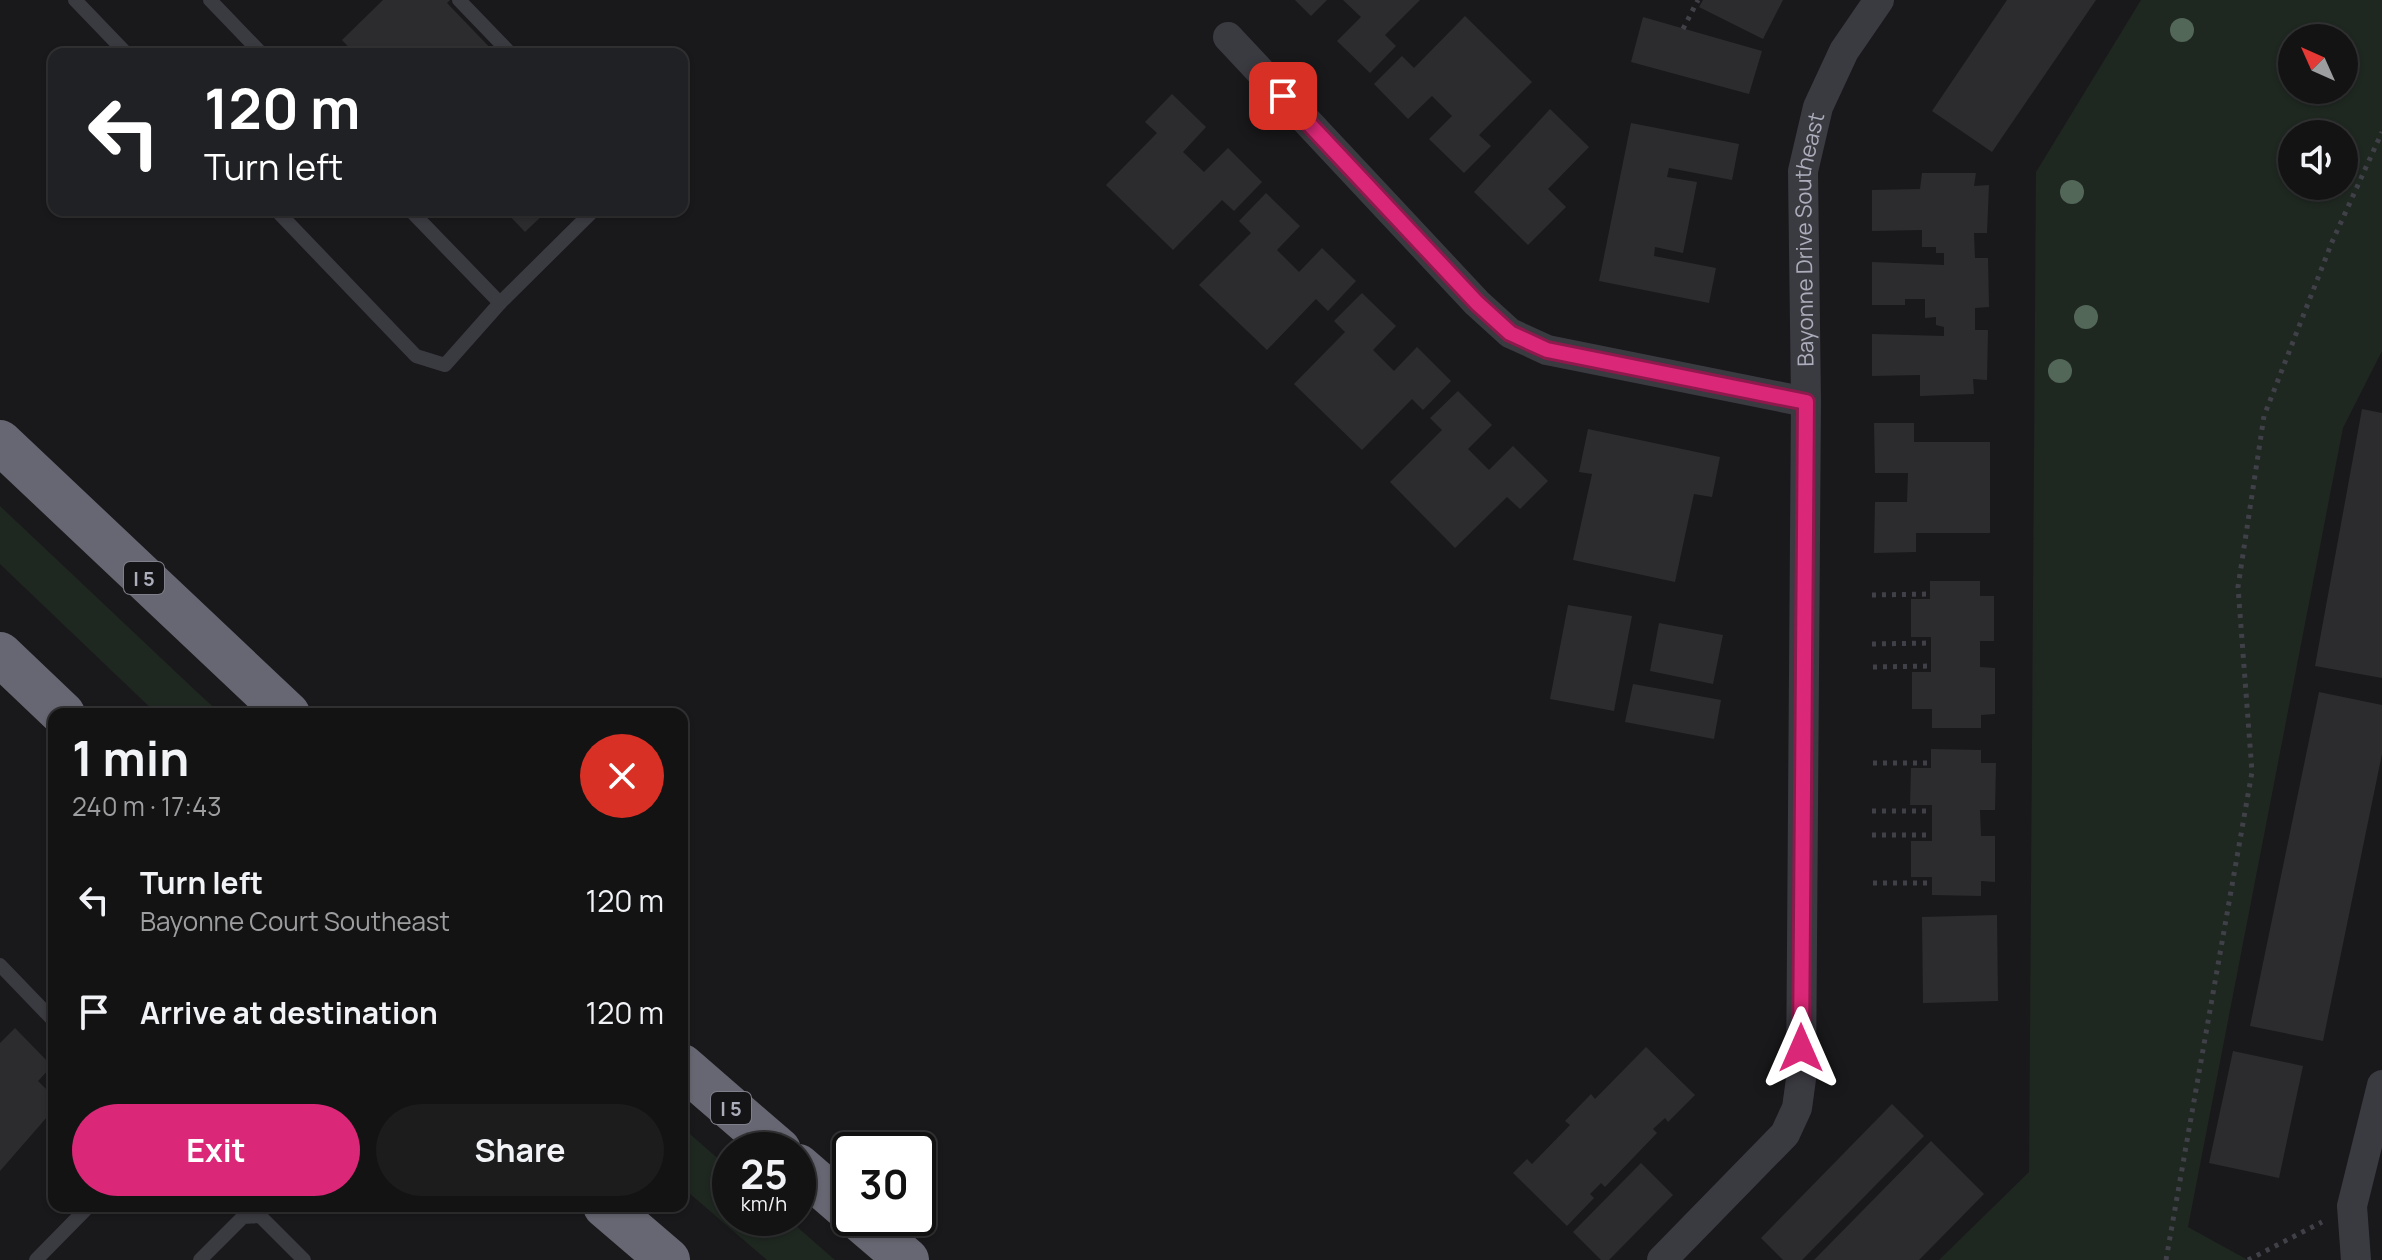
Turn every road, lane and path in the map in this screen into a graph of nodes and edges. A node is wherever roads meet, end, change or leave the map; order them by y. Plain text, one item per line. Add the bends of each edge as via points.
1 (75, 0) edge
2 (210, 0) edge
3 (459, 0) edge
4 (1698, 0) edge
5 (1879, 0) edge
6 (1683, 29) dead end
7 (1228, 37) dead end
8 (121, 48) edge
9 (256, 48) edge
10 (505, 48) edge
11 (2382, 132) edge
12 (282, 216) edge
13 (416, 216) edge
14 (588, 216) edge
15 (500, 303) junction
16 (1806, 402) junction
17 (0, 442) edge
18 (1930, 594) dead end
19 (1872, 595) dead end
20 (1931, 643) dead end
21 (1872, 644) dead end
22 (0, 654) edge
23 (1931, 666) dead end
24 (1873, 667) dead end
25 (57, 708) edge
26 (282, 708) edge
27 (1873, 763) dead end
28 (1930, 763) dead end
29 (1872, 811) dead end
30 (1932, 811) dead end
31 (1872, 835) dead end
32 (1932, 835) dead end
33 (1873, 883) dead end
34 (1932, 883) dead end
35 (0, 965) edge
36 (48, 1015) edge
37 (688, 1071) edge
38 (2382, 1085) edge
39 (758, 1132) edge
40 (816, 1182) edge
41 (832, 1195) edge
42 (2352, 1206) junction
43 (83, 1212) edge
44 (612, 1212) edge
45 (879, 1236) edge
46 (36, 1260) edge
47 (200, 1260) edge
48 (304, 1260) edge
49 (668, 1260) edge
50 (907, 1260) edge
51 (1662, 1260) edge
52 (2166, 1260) edge
53 (2248, 1260) edge
54 (2356, 1260) edge

1 - 8 lane
2 - 9 lane
3 - 10 lane
4 - 6 path
5 - 16 street, Bayonne Drive Southeast via 1844,51 1818,107 1803,165
7 - 16 street via 1510,333 1547,350
11 - 52 path via 2264,416 2238,587 2252,772
12 - 15 lane via 416,356 445,365
13 - 15 lane
14 - 15 lane
16 - 51 street, Bayonne Drive Southeast via 1797,1108 1785,1134
17 - 26 highway, I 5
18 - 19 path
20 - 21 path
22 - 25 highway
23 - 24 path
27 - 28 path
29 - 30 path
31 - 32 path
33 - 34 path
35 - 36 lane
37 - 39 highway, I 5
38 - 42 street
40 - 41 highway
42 - 53 path
42 - 54 street
43 - 46 lane
44 - 49 highway
45 - 50 highway
47 - 48 lane via 243,1217 260,1216

